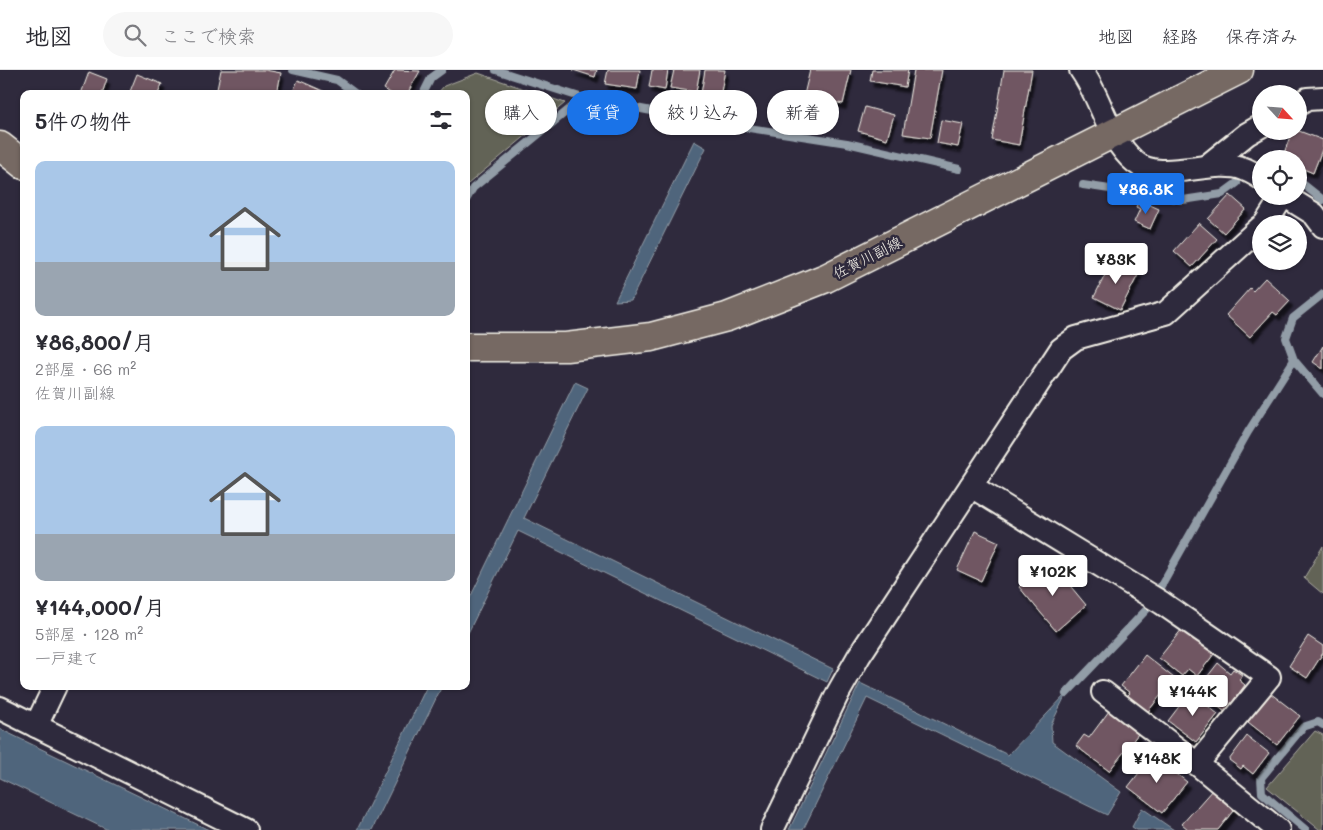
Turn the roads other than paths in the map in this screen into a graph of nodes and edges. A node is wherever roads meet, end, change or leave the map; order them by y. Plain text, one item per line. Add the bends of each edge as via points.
1 (1081, 70) edge
2 (1235, 72) edge
3 (1323, 98) edge
4 (1308, 99) edge
5 (1252, 131) edge
6 (1112, 133) junction
7 (0, 146) edge
8 (20, 162) edge
9 (1207, 166) junction
10 (1252, 173) edge
11 (1299, 205) edge
12 (1323, 226) edge
13 (1252, 235) edge
14 (470, 347) edge
15 (971, 486) junction
16 (53, 690) edge
17 (1103, 692) dead end
18 (0, 708) edge
19 (36, 726) junction
20 (1197, 764) junction
21 (246, 830) edge
22 (772, 830) edge
23 (1278, 830) edge

1 - 6 street via 1093,87
2 - 6 main road, 佐賀川副線
3 - 4 street
5 - 9 street
6 - 9 street via 1136,164 1153,171
6 - 14 main road, 佐賀川副線 via 826,278 727,317 651,338 576,346
7 - 8 main road
9 - 10 street via 1243,168
11 - 12 street via 1314,214
13 - 15 street via 1166,313 1076,338 1062,349
15 - 20 street via 1162,602 1270,677
15 - 22 street via 859,656
16 - 19 street
17 - 20 street
18 - 19 street
19 - 21 street
20 - 23 street

